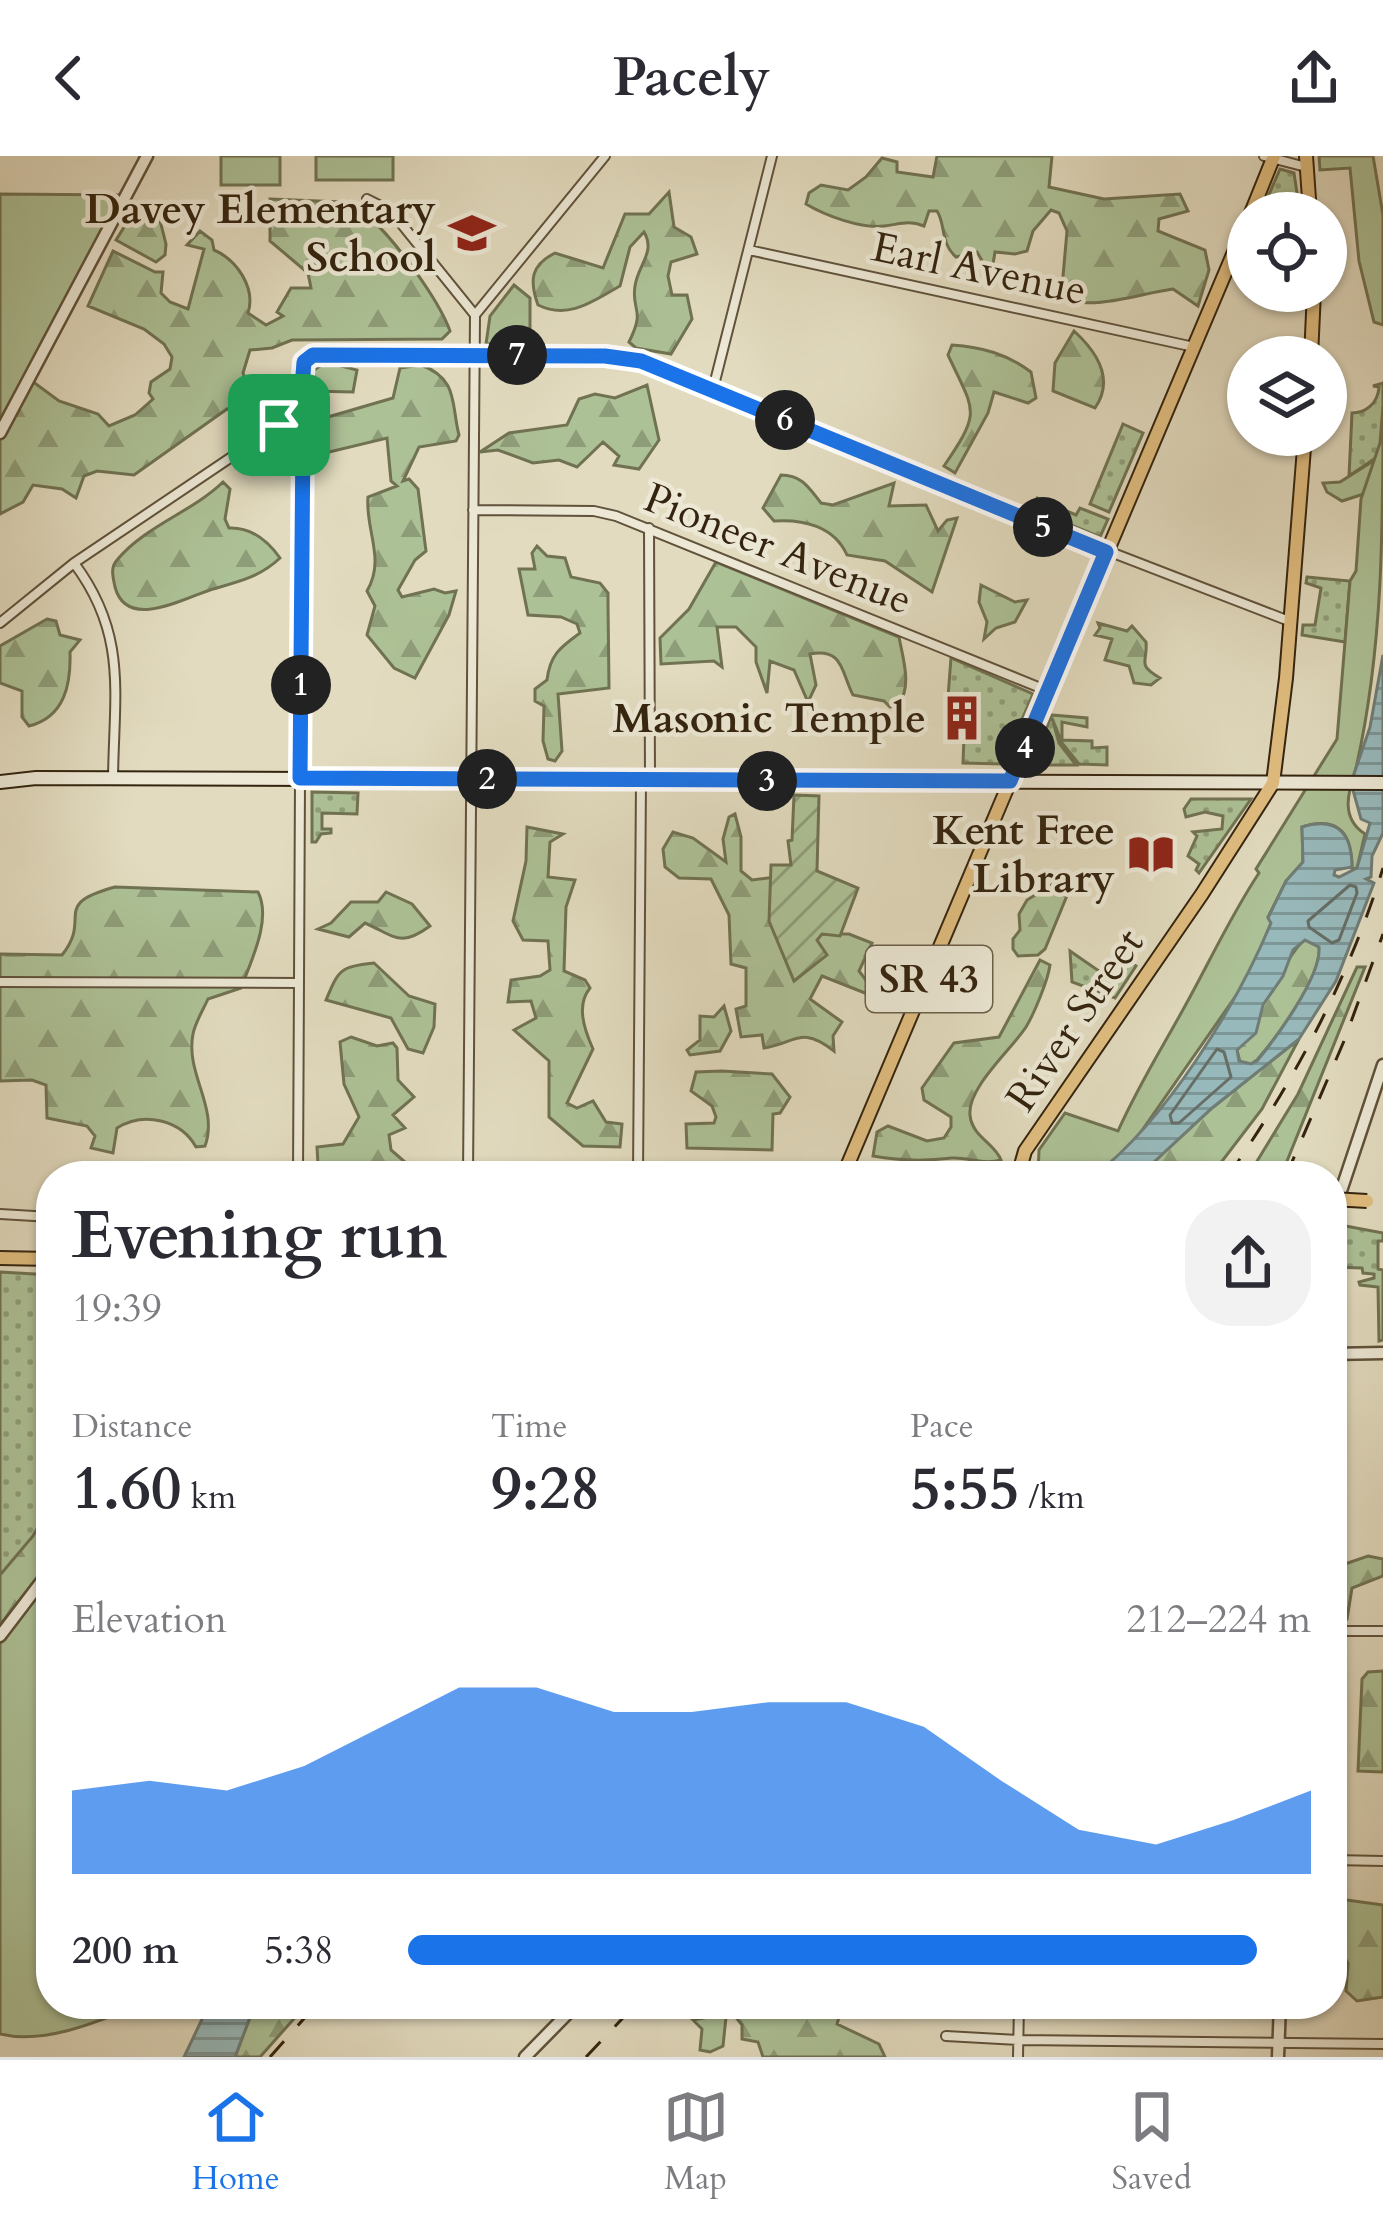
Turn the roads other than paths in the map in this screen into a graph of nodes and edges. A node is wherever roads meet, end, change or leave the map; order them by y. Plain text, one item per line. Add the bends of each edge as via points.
1 (148, 156) edge
2 (605, 156) edge
3 (772, 156) edge
4 (1271, 157) edge
5 (1306, 161) edge
6 (1258, 192) edge
7 (1308, 192) edge
8 (367, 199) dead end
9 (749, 250) junction
10 (1227, 270) edge
11 (475, 315) junction
12 (1195, 348) junction
13 (474, 355) junction
14 (302, 387) junction
15 (713, 389) junction
16 (279, 425) junction
17 (0, 433) edge
18 (303, 434) junction
19 (1303, 456) edge
20 (473, 510) junction
21 (649, 528) junction
22 (1106, 552) junction
23 (74, 563) junction
24 (1291, 622) junction
25 (0, 623) edge
26 (1049, 692) junction
27 (113, 778) junction
28 (300, 778) junction
29 (470, 779) junction
30 (646, 779) junction
31 (1010, 781) junction
32 (0, 782) edge
33 (1273, 783) junction
34 (1383, 783) edge
35 (0, 982) edge
36 (298, 983) junction
37 (1383, 1065) edge
38 (1367, 1111) junction
39 (1383, 1111) edge
40 (298, 1161) edge
41 (468, 1161) edge
42 (638, 1161) edge
43 (849, 1161) edge
44 (1022, 1161) edge
45 (1347, 1172) edge
46 (1347, 1200) edge
47 (1383, 1200) edge
48 (0, 1214) edge
49 (36, 1216) edge
50 (0, 1258) edge
51 (36, 1259) edge
52 (1383, 1353) edge
53 (1347, 1354) edge
54 (36, 1589) edge
55 (1347, 1631) edge
56 (1383, 1631) edge
57 (0, 1636) edge
58 (1347, 1861) edge
59 (1383, 1861) edge
60 (563, 2019) edge
61 (1019, 2019) edge
62 (1279, 2019) edge
63 (946, 2036) dead end
64 (1019, 2041) junction
65 (1278, 2043) junction
66 (1383, 2044) edge
67 (525, 2057) edge
68 (1018, 2057) edge
69 (1278, 2057) edge

1 - 17 street
2 - 11 street
3 - 9 street
4 - 5 street
4 - 6 main road, SR 43
5 - 7 main road
8 - 11 street via 391,211
9 - 12 street, Earl Avenue
9 - 15 street
10 - 12 main road, SR 43
11 - 13 street
12 - 22 main road, SR 43
13 - 14 street via 308,357
13 - 15 street via 618,357
13 - 20 street
14 - 16 street
14 - 18 street
15 - 22 street
16 - 18 street
16 - 23 street
18 - 28 street
19 - 24 main road
20 - 21 street, Pioneer Avenue via 594,511
20 - 29 street
21 - 26 street, Pioneer Avenue
21 - 30 street
22 - 24 street
22 - 26 main road, SR 43
23 - 25 street
23 - 27 street via 112,639
24 - 33 main road
26 - 31 main road, SR 43
27 - 28 main road
27 - 32 main road
28 - 29 main road
28 - 36 street
29 - 30 main road
29 - 41 street
30 - 31 main road
30 - 42 street
31 - 33 main road
31 - 43 main road, SR 43
33 - 34 main road
33 - 44 main road, River Street
35 - 36 street
36 - 40 street
37 - 38 street
38 - 39 street
38 - 45 street
46 - 47 main road, bridge
48 - 49 street
50 - 51 main road
52 - 53 street
54 - 57 street
55 - 56 street
58 - 59 street
60 - 67 street
61 - 64 street
62 - 65 street
63 - 64 street
64 - 65 street
64 - 68 street
65 - 66 street
65 - 69 street

